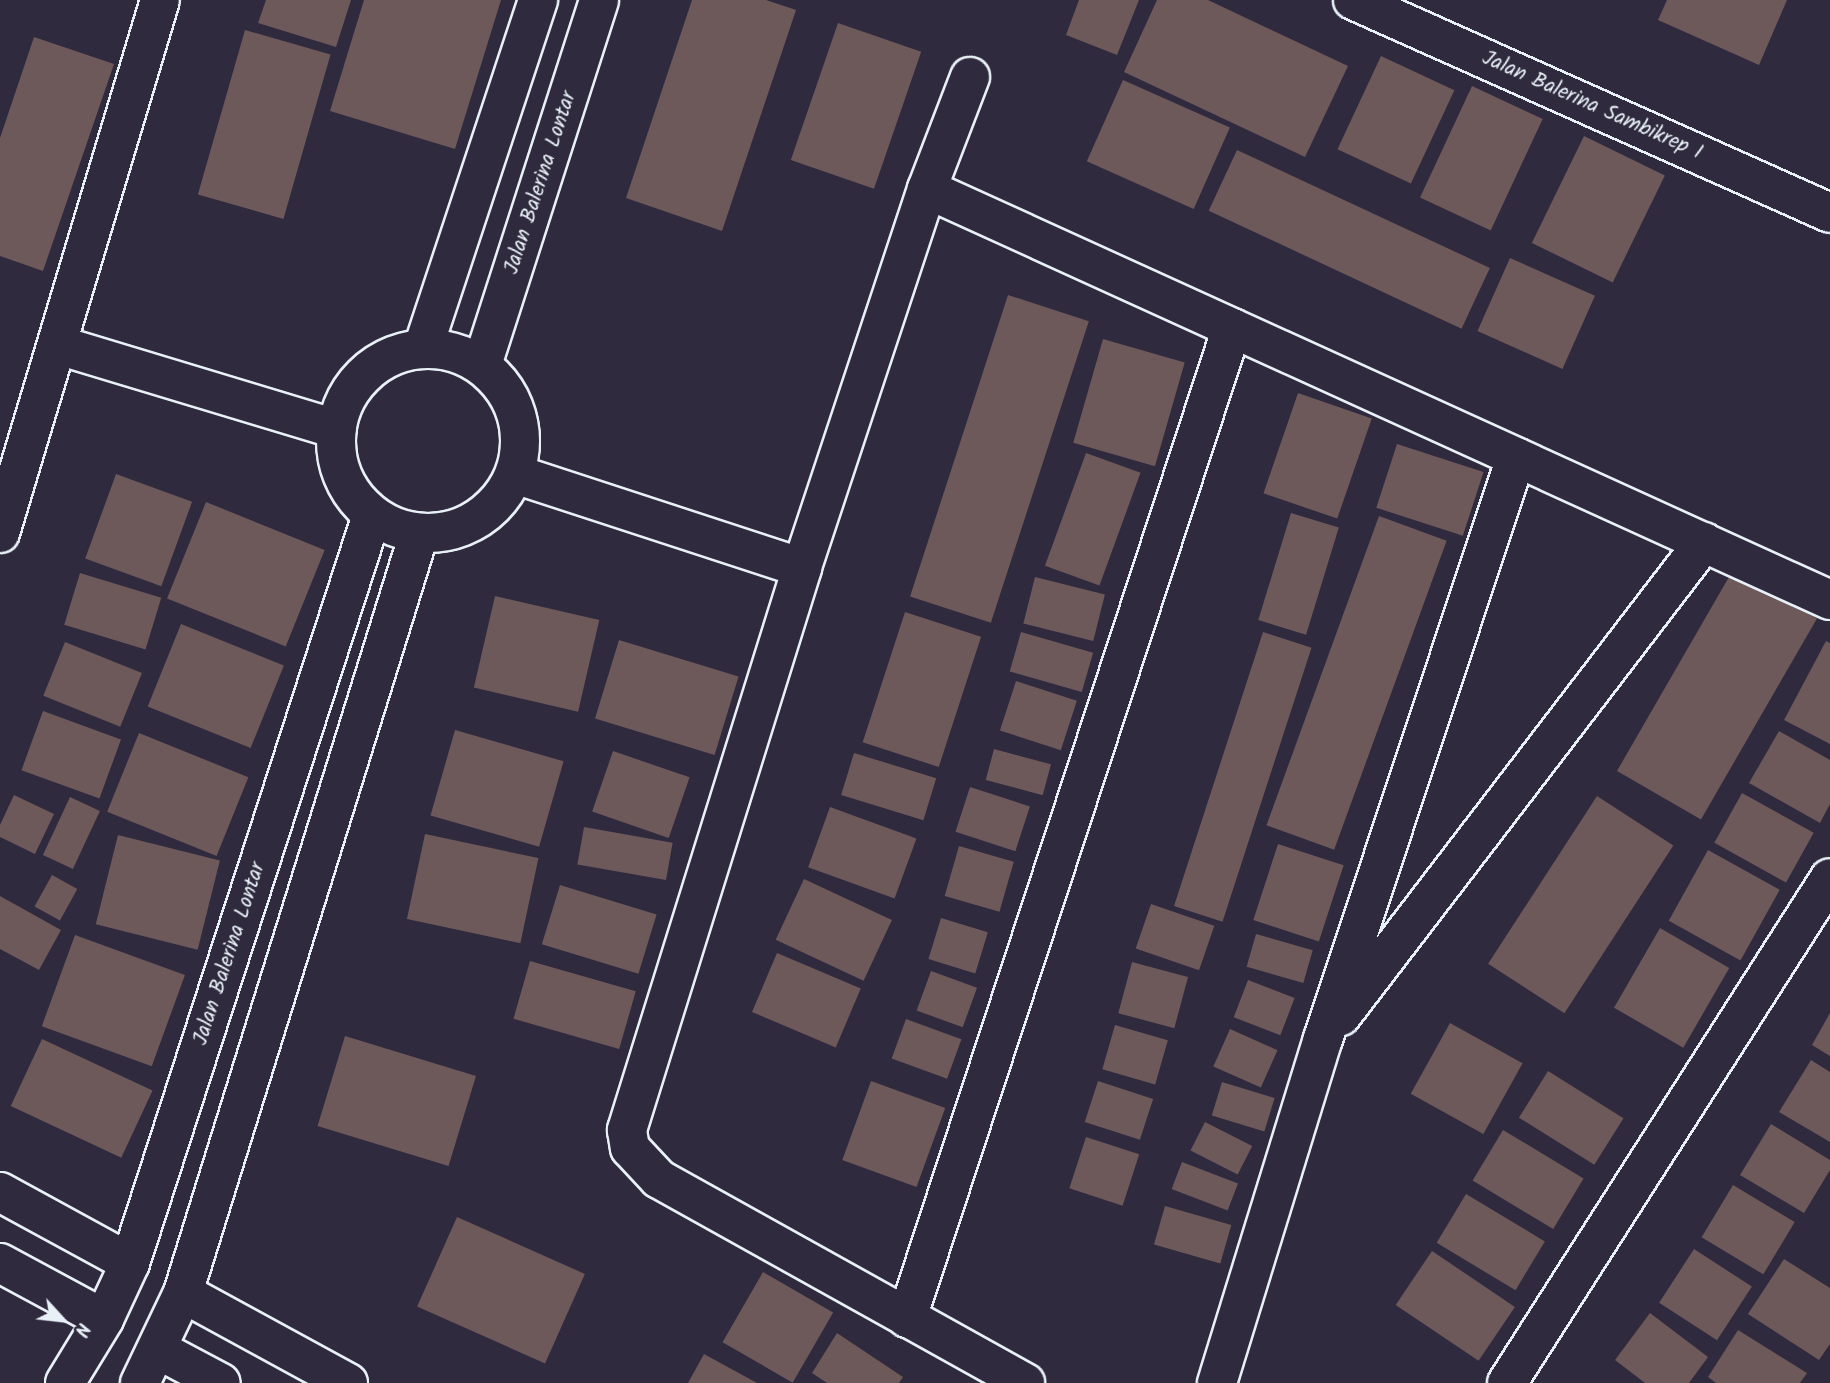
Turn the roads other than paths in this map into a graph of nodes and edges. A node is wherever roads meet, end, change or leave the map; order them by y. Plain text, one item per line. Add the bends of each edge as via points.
1 (160, 0) edge
2 (538, 0) edge
3 (599, 0) edge
4 (1353, 0) edge
5 (970, 77) dead end
6 (927, 189) junction
7 (1830, 213) edge
8 (1232, 328) junction
9 (58, 345) junction
10 (423, 348) junction
11 (482, 365) junction
12 (337, 429) junction
13 (1516, 457) junction
14 (515, 474) junction
15 (372, 515) junction
16 (0, 533) edge
17 (419, 534) junction
18 (1704, 542) junction
19 (802, 568) junction
20 (1830, 600) edge
21 (1830, 878) edge
22 (1323, 1039) junction
23 (0, 1192) edge
24 (0, 1263) edge
25 (131, 1263) junction
26 (183, 1293) junction
27 (907, 1318) junction
28 (104, 1319) junction
29 (157, 1349) junction
30 (65, 1383) edge
31 (140, 1383) edge
32 (221, 1383) edge
33 (348, 1383) edge
34 (1026, 1383) edge
35 (1217, 1383) edge
36 (1507, 1383) edge

1 - 9 street
2 - 10 street
3 - 11 street, Jalan Balerina Lontar
4 - 7 street, Jalan Balerina Sambikrep I
5 - 6 street
6 - 8 street
6 - 19 street
8 - 13 street
8 - 27 street
9 - 12 street
9 - 16 street
10 - 11 street via 455,352
10 - 12 street via 392,356 365,373 346,398
11 - 14 street via 504,386 517,413 521,444
12 - 15 street via 343,477
13 - 18 street
13 - 22 street
14 - 17 street via 493,508 459,530
14 - 19 street
15 - 17 street
15 - 25 street, Jalan Balerina Lontar
17 - 26 street
18 - 20 street
18 - 22 street
19 - 27 street via 627,1130 630,1148 659,1179
21 - 36 street
22 - 35 street
23 - 25 street
24 - 28 street
25 - 28 street, Jalan Balerina Lontar
26 - 29 street
26 - 33 street
27 - 34 street
28 - 30 street, Jalan Balerina Lontar
29 - 31 street
29 - 32 street

